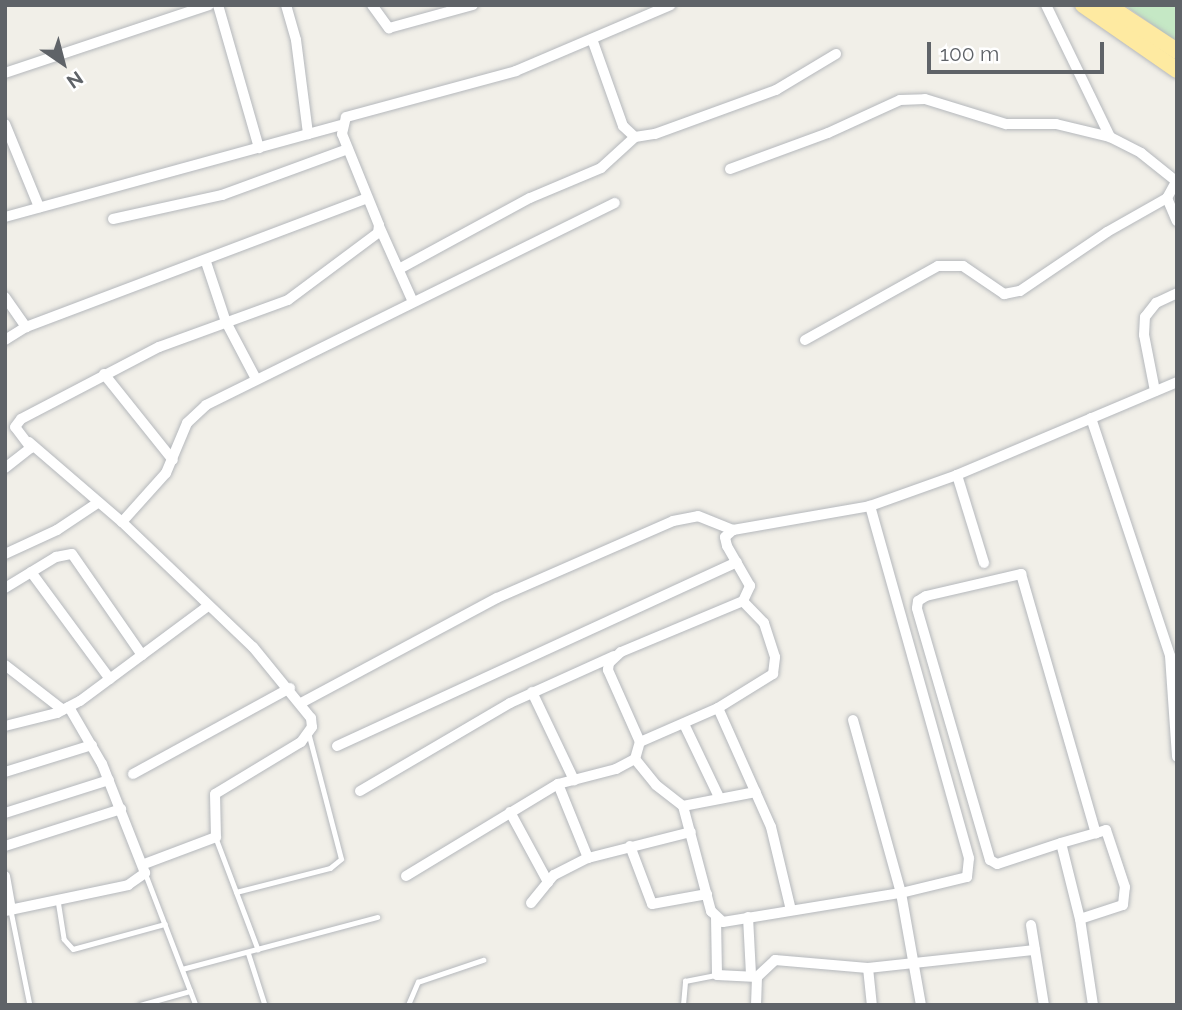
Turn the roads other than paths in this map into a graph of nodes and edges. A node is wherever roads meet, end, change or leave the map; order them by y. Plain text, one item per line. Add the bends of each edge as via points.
1 (209, 5) edge
2 (218, 5) edge
3 (286, 5) edge
4 (372, 5) edge
5 (473, 5) edge
6 (671, 5) edge
7 (1046, 5) edge
8 (1083, 5) edge
9 (1107, 5) edge
10 (592, 39) junction
11 (1177, 51) edge
12 (836, 54) dead end
13 (1177, 70) edge
14 (6, 71) edge
15 (5, 124) edge
16 (341, 125) junction
17 (308, 134) junction
18 (635, 137) junction
19 (1110, 137) junction
20 (259, 148) junction
21 (348, 149) junction
22 (730, 169) dead end
23 (1176, 181) edge
24 (367, 198) junction
25 (1167, 198) junction
26 (615, 204) dead end
27 (39, 207) junction
28 (5, 217) edge
29 (113, 219) dead end
30 (1177, 221) edge
31 (379, 225) junction
32 (206, 262) junction
33 (398, 269) junction
34 (1177, 293) edge
35 (5, 297) edge
36 (413, 302) junction
37 (226, 321) junction
38 (26, 327) junction
39 (5, 340) edge
40 (806, 340) dead end
41 (104, 374) junction
42 (256, 379) junction
43 (1177, 382) edge
44 (1155, 391) junction
45 (1091, 418) junction
46 (5, 419) edge
47 (15, 427) junction
48 (29, 442) junction
49 (173, 460) junction
50 (5, 468) edge
51 (957, 475) junction
52 (99, 502) junction
53 (870, 506) junction
54 (122, 522) junction
55 (733, 530) junction
56 (5, 554) edge
57 (737, 562) junction
58 (984, 563) dead end
59 (31, 572) junction
60 (5, 588) edge
61 (743, 601) junction
62 (208, 606) junction
63 (142, 655) junction
64 (614, 656) junction
65 (6, 666) edge
66 (110, 679) junction
67 (290, 688) junction
68 (532, 692) junction
69 (301, 702) junction
70 (718, 708) junction
71 (66, 709) junction
72 (853, 720) dead end
73 (684, 724) junction
74 (5, 726) edge
75 (308, 735) junction
76 (640, 742) junction
77 (92, 745) junction
78 (337, 746) dead end
79 (1177, 757) edge
80 (635, 759) junction
81 (5, 772) edge
82 (133, 774) dead end
83 (109, 780) junction
84 (574, 780) junction
85 (558, 785) junction
86 (360, 791) dead end
87 (756, 792) junction
88 (719, 797) junction
89 (683, 806) junction
90 (121, 809) junction
91 (510, 812) junction
92 (5, 813) edge
93 (691, 832) junction
94 (1096, 833) junction
95 (216, 837) junction
96 (1061, 843) junction
97 (5, 846) edge
98 (630, 846) junction
99 (588, 858) junction
100 (145, 869) junction
101 (5, 876) edge
102 (406, 876) dead end
103 (548, 882) junction
104 (236, 892) junction
105 (901, 892) junction
106 (707, 894) junction
107 (58, 900) junction
108 (531, 903) dead end
109 (8, 910) edge
110 (791, 910) junction
111 (377, 917) dead end
112 (716, 917) junction
113 (748, 917) junction
114 (1080, 919) junction
115 (165, 924) junction
116 (1031, 925) dead end
117 (258, 949) junction
118 (1035, 950) junction
119 (247, 951) junction
120 (483, 960) dead end
121 (913, 962) junction
122 (868, 968) junction
123 (182, 969) junction
124 (717, 975) junction
125 (754, 976) junction
126 (190, 991) junction
127 (407, 1004) edge
128 (30, 1005) edge
129 (140, 1005) edge
130 (196, 1005) edge
131 (265, 1005) edge
132 (683, 1005) edge
133 (756, 1005) edge
134 (872, 1005) edge
135 (920, 1005) edge
136 (1044, 1005) edge
137 (1093, 1005) edge

1 - 14 street
2 - 20 street
3 - 17 street via 296,40
4 - 5 street via 389,28
6 - 10 street
7 - 19 street
8 - 13 highway
9 - 11 highway
10 - 16 street via 516,71 367,108 346,117
10 - 18 street via 623,127
12 - 18 street via 776,90 656,134
15 - 27 street
16 - 17 street
16 - 21 street
17 - 20 street
18 - 33 street via 601,168 530,198
19 - 22 street via 1056,124 1006,124 925,99 900,100
19 - 23 street via 1141,153
20 - 27 street
21 - 24 street
21 - 29 street via 222,195
23 - 25 street
24 - 31 street
24 - 32 street
25 - 30 street
25 - 40 street via 1020,291 1004,294 963,266 938,266
26 - 36 street
27 - 28 street
31 - 33 street
31 - 37 street via 377,233 300,292
32 - 37 street
32 - 38 street
33 - 36 street
34 - 44 street via 1156,303 1145,317
35 - 38 street
36 - 42 street
37 - 41 street
37 - 42 street
38 - 39 street
41 - 47 street via 21,419
41 - 49 street
42 - 49 street via 192,415
43 - 44 street
44 - 45 street
45 - 51 street
45 - 79 street via 1170,656
46 - 47 street
47 - 48 street
48 - 50 street via 28,453
48 - 52 street
49 - 54 street
51 - 53 street
51 - 58 street
52 - 54 street
52 - 56 street via 58,530
53 - 55 street
53 - 105 street via 971,868 958,881
54 - 62 street
55 - 57 street via 725,537
55 - 69 street via 698,516 673,521 497,598
57 - 61 street via 750,586
57 - 78 street
59 - 60 street
59 - 63 street via 72,554
59 - 66 street
61 - 64 street
61 - 70 street via 764,623 776,665 768,679
62 - 63 street
62 - 67 street
63 - 66 street
64 - 68 street
64 - 76 street via 608,670
65 - 71 street
66 - 71 street
67 - 69 street
67 - 82 street
68 - 84 street
68 - 86 street
69 - 75 street via 311,718
70 - 73 street
70 - 87 street
71 - 74 street
71 - 77 street
72 - 105 street
73 - 76 street
73 - 88 street
75 - 95 street via 215,794
75 - 104 lane via 341,859 330,868
76 - 80 street
77 - 81 street
77 - 83 street
80 - 84 street
80 - 89 street via 656,785
83 - 90 street
83 - 92 street
84 - 85 street
85 - 91 street
85 - 99 street
87 - 88 street
87 - 110 street via 771,827
88 - 89 street
89 - 93 street
90 - 97 street
90 - 100 street
91 - 102 street
91 - 103 street
93 - 98 street
93 - 106 street
94 - 96 street
94 - 96 street via 1021,574 926,596 917,608 990,860 997,864
94 - 114 street via 1106,830 1126,897 1112,912
95 - 100 street
95 - 104 lane
96 - 114 street
98 - 99 street
98 - 106 street via 652,904
99 - 103 street
100 - 107 street via 128,885
100 - 115 lane
101 - 109 street
103 - 108 street
104 - 117 lane
105 - 110 street
105 - 121 street
106 - 112 street
107 - 109 street
107 - 115 lane via 64,939 73,949
109 - 128 lane
110 - 113 street
111 - 117 lane
112 - 113 street via 723,922
112 - 124 street
113 - 125 street
114 - 137 street
115 - 123 lane
116 - 118 street
117 - 119 lane
118 - 121 street
118 - 136 street
119 - 123 lane
119 - 131 lane
120 - 127 lane via 418,982
121 - 122 street
121 - 135 street
122 - 125 street via 775,960
122 - 134 street
123 - 126 lane
124 - 125 street
124 - 132 lane via 685,981
125 - 133 street
126 - 129 lane
126 - 130 lane

